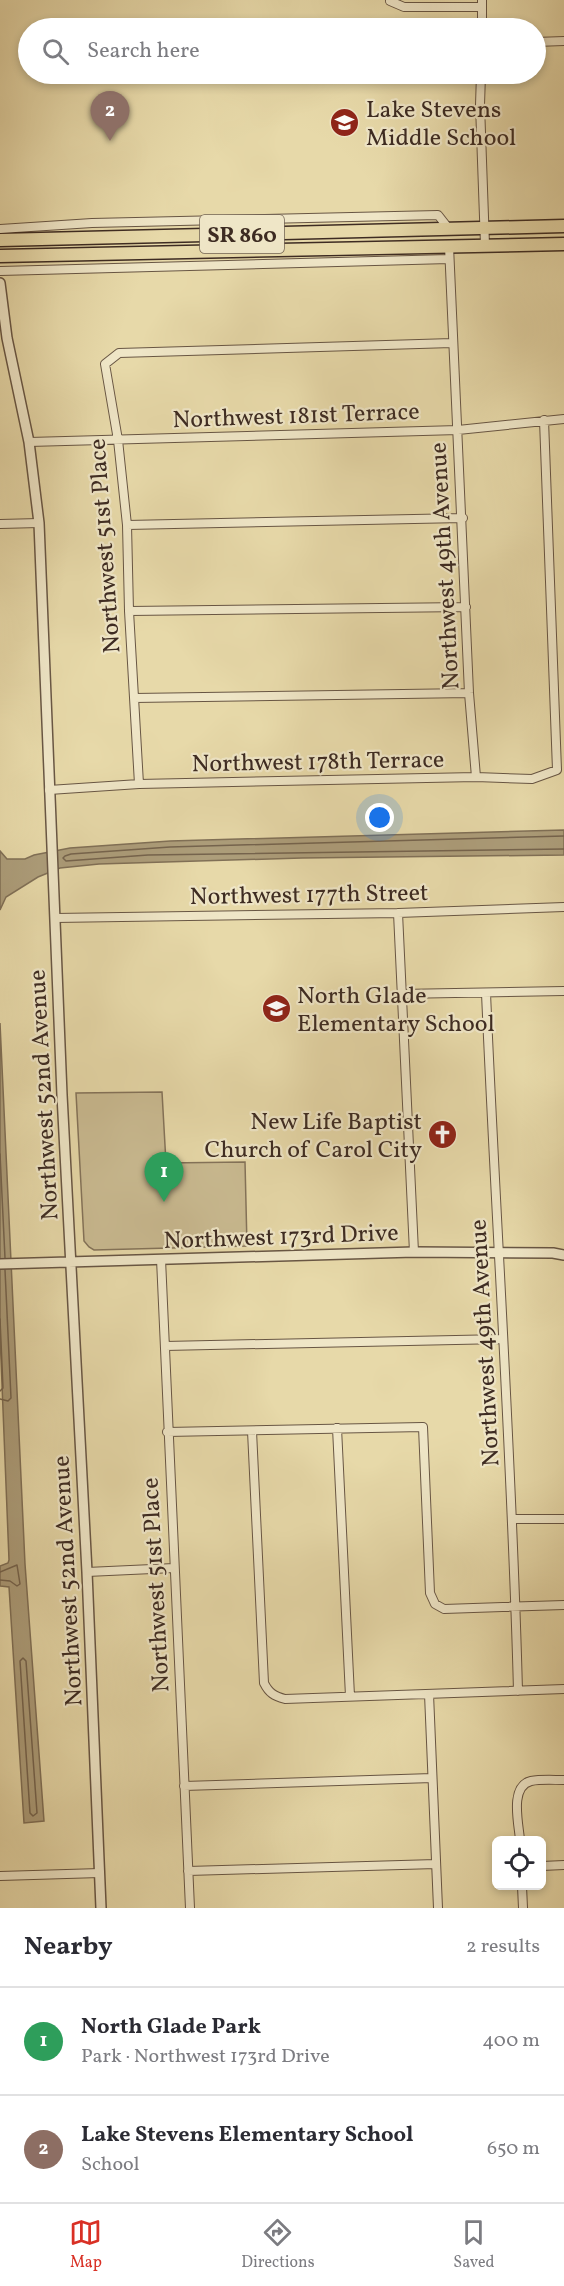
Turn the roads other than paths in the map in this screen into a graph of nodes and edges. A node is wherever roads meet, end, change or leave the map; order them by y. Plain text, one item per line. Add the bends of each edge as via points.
1 (390, 2) dead end
2 (482, 4) edge
3 (564, 41) edge
4 (546, 42) edge
5 (481, 84) edge
6 (217, 220) junction
7 (564, 226) edge
8 (484, 228) junction
9 (0, 229) edge
10 (449, 229) junction
11 (213, 235) junction
12 (0, 240) edge
13 (564, 244) edge
14 (485, 245) junction
15 (188, 252) junction
16 (449, 253) junction
17 (0, 256) edge
18 (0, 271) edge
19 (0, 285) edge
20 (452, 343) junction
21 (564, 419) edge
22 (544, 420) junction
23 (458, 430) junction
24 (118, 440) junction
25 (29, 442) junction
26 (463, 518) junction
27 (39, 523) junction
28 (0, 524) edge
29 (127, 525) junction
30 (466, 607) junction
31 (129, 611) junction
32 (469, 693) junction
33 (134, 698) junction
34 (476, 777) junction
35 (139, 784) junction
36 (50, 790) junction
37 (564, 907) edge
38 (398, 913) junction
39 (55, 918) junction
40 (564, 991) edge
41 (486, 993) junction
42 (400, 994) junction
43 (414, 1252) junction
44 (498, 1252) junction
45 (564, 1255) edge
46 (161, 1259) junction
47 (71, 1263) junction
48 (0, 1264) edge
49 (503, 1339) junction
50 (165, 1346) junction
51 (336, 1428) junction
52 (252, 1431) junction
53 (167, 1432) junction
54 (513, 1518) junction
55 (564, 1519) edge
56 (174, 1568) junction
57 (87, 1572) junction
58 (564, 1605) edge
59 (516, 1606) junction
60 (564, 1689) edge
61 (518, 1691) junction
62 (429, 1694) junction
63 (350, 1696) junction
64 (432, 1778) junction
65 (564, 1780) edge
66 (184, 1786) junction
67 (520, 1836) edge
68 (436, 1864) junction
69 (564, 1864) edge
70 (546, 1866) edge
71 (188, 1871) junction
72 (100, 1873) junction
73 (0, 1876) edge
74 (522, 1890) edge
75 (101, 1908) edge
76 (190, 1908) edge
77 (438, 1908) edge
78 (523, 1908) edge

1 - 2 street via 404,7
3 - 4 street
5 - 8 street
6 - 9 street
6 - 10 street via 438,215
6 - 11 street
7 - 8 main road, SR 860
8 - 10 main road, SR 860
8 - 14 street
10 - 11 main road, SR 860
11 - 12 main road, SR 860
11 - 15 main road via 204,245
13 - 14 main road, SR 860
14 - 16 main road, SR 860
15 - 16 main road, SR 860
15 - 17 main road, SR 860
16 - 18 street
16 - 20 street, Northwest 49th Avenue
19 - 25 street, Northwest 52nd Avenue
20 - 23 street, Northwest 49th Avenue
20 - 24 street, Northwest 51st Place via 119,353 105,364
21 - 22 street, Northwest 181st Terrace
22 - 23 street, Northwest 181st Terrace
22 - 34 street, Northwest 178th Terrace via 557,770 532,779
23 - 24 street, Northwest 181st Terrace
23 - 26 street, Northwest 49th Avenue
24 - 25 street, Northwest 181st Terrace
24 - 29 street, Northwest 51st Place
25 - 27 street, Northwest 52nd Avenue
26 - 29 street
26 - 30 street, Northwest 49th Avenue
27 - 28 street
27 - 36 street, Northwest 52nd Avenue
29 - 31 street, Northwest 51st Place
30 - 31 street
30 - 32 street, Northwest 49th Avenue
31 - 33 street, Northwest 51st Place
32 - 33 street
32 - 34 street, Northwest 49th Avenue
33 - 35 street, Northwest 51st Place
34 - 35 street, Northwest 178th Terrace
35 - 36 street, Northwest 178th Terrace
36 - 39 street, Northwest 52nd Avenue
37 - 38 street, Northwest 177th Street
38 - 39 street, Northwest 177th Street
38 - 42 street
39 - 47 street, Northwest 52nd Avenue
40 - 41 street
41 - 42 street
41 - 44 street, Northwest 49th Avenue
42 - 43 street
43 - 44 street, Northwest 173rd Drive
43 - 46 street, Northwest 173rd Drive
44 - 45 street, Northwest 173rd Drive
44 - 49 street, Northwest 49th Avenue
46 - 47 street, Northwest 173rd Drive
46 - 50 street, Northwest 51st Place
47 - 48 street, Northwest 173rd Drive
47 - 57 street, Northwest 52nd Avenue
49 - 50 street
49 - 54 street, Northwest 49th Avenue
50 - 53 street, Northwest 51st Place
51 - 52 street
51 - 59 street via 423,1427 430,1593 435,1604 444,1609
51 - 63 street
52 - 53 street
52 - 63 street via 264,1683 268,1692 285,1699
53 - 56 street, Northwest 51st Place
54 - 55 street
54 - 59 street, Northwest 49th Avenue
56 - 57 street
56 - 66 street, Northwest 51st Place
57 - 72 street, Northwest 52nd Avenue
58 - 59 street
59 - 61 street, Northwest 49th Avenue
60 - 61 street
61 - 62 street
62 - 63 street
62 - 64 street
64 - 66 street
64 - 68 street
65 - 67 street via 523,1784 518,1799
66 - 71 street, Northwest 51st Place
68 - 71 street
68 - 77 street
69 - 70 street
71 - 76 street, Northwest 51st Place
72 - 73 street
72 - 75 street, Northwest 52nd Avenue
74 - 78 street

